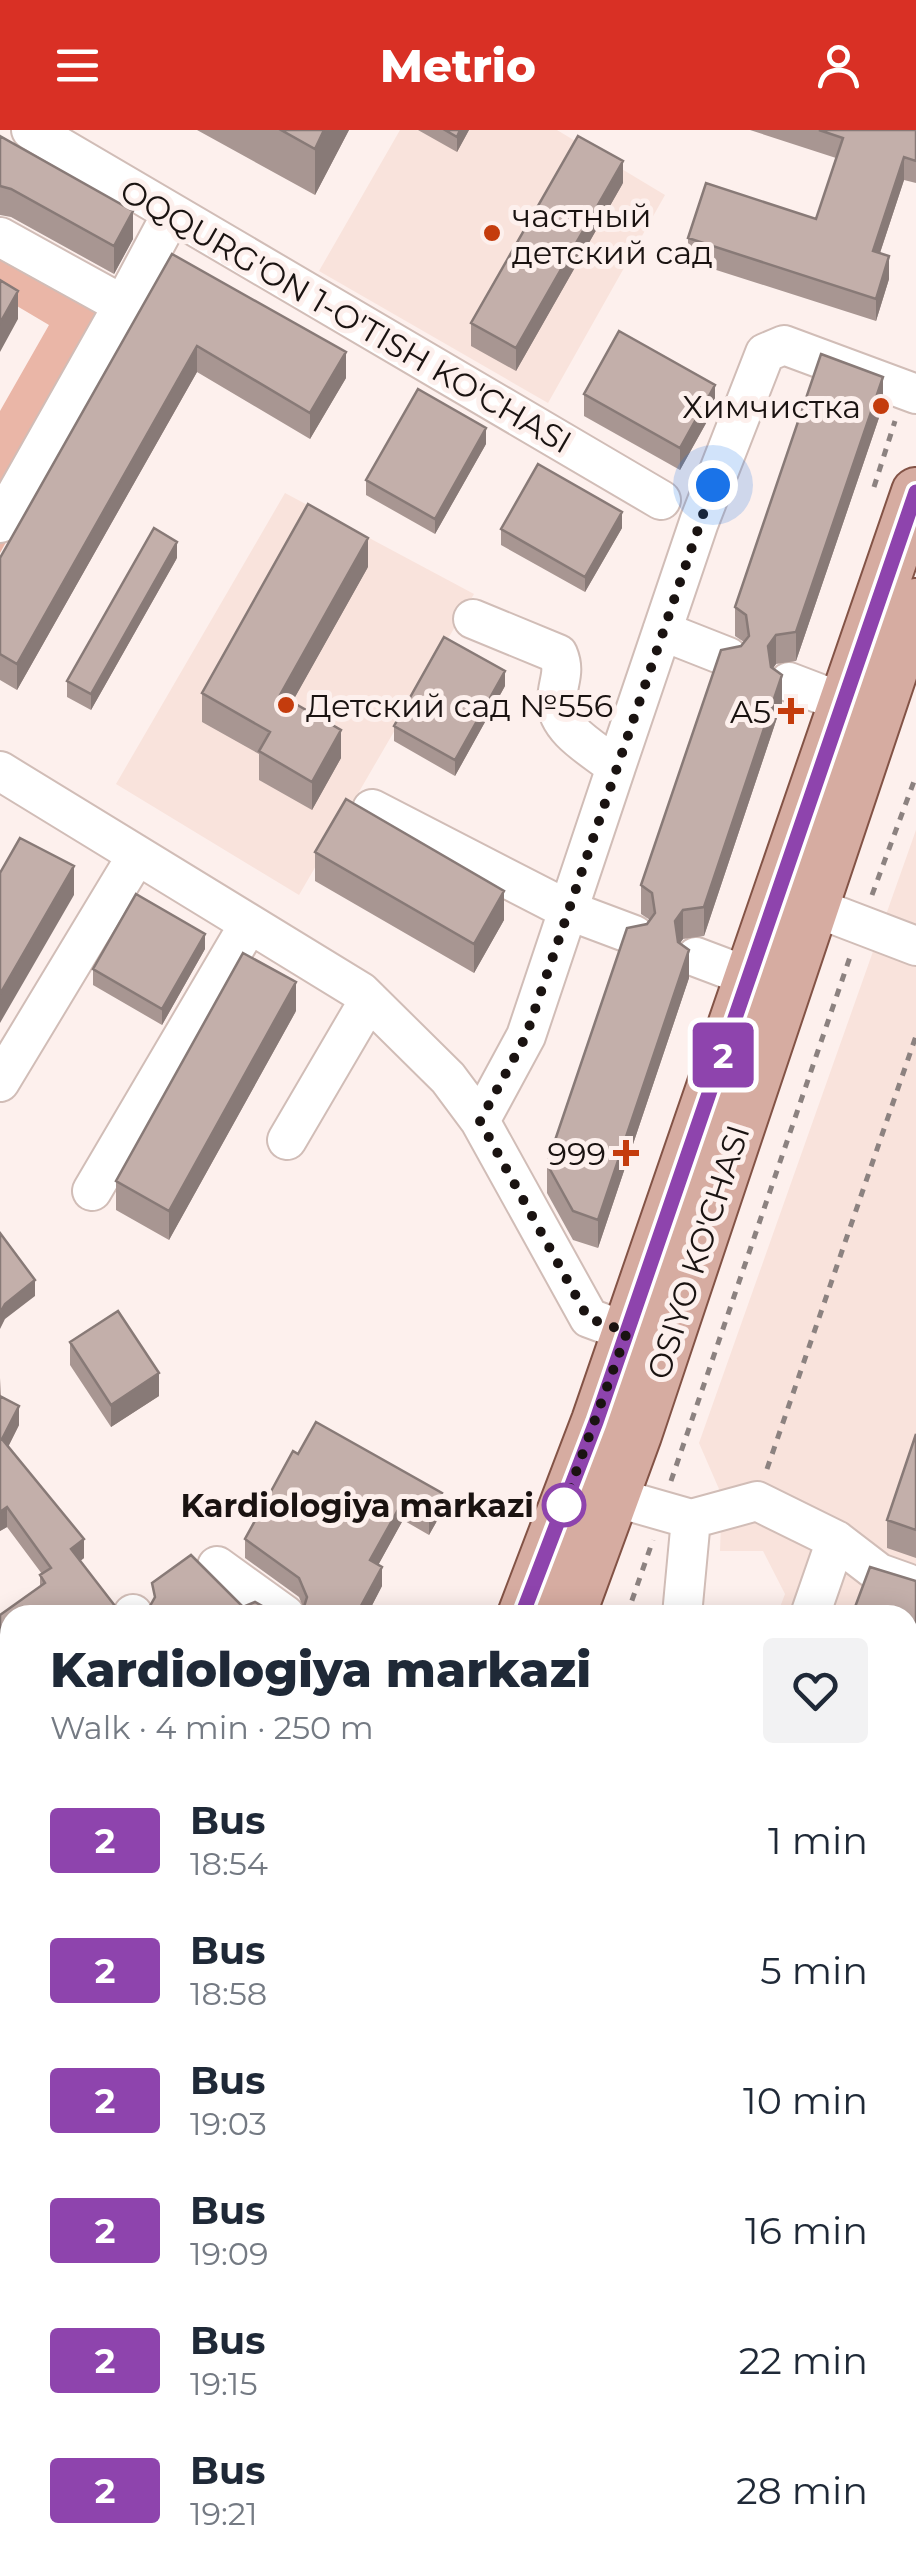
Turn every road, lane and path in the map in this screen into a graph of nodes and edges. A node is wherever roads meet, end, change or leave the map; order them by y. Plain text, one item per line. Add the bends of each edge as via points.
1 (32, 130) edge
2 (171, 215) junction
3 (0, 236) edge
4 (123, 305) junction
5 (916, 394) edge
6 (916, 492) edge
7 (661, 500) dead end
8 (0, 523) edge
9 (916, 603) edge
10 (473, 619) dead end
11 (662, 630) junction
12 (728, 657) edge
13 (789, 682) dead end
14 (844, 703) junction
15 (616, 768) junction
16 (0, 771) edge
17 (916, 776) edge
18 (372, 809) edge
19 (137, 855) junction
20 (814, 907) junction
21 (570, 911) junction
22 (249, 924) junction
23 (861, 925) junction
24 (634, 935) edge
25 (916, 946) edge
26 (696, 957) dead end
27 (750, 977) junction
28 (369, 1000) junction
29 (916, 1036) edge
30 (0, 1082) edge
31 (480, 1121) junction
32 (287, 1140) dead end
33 (92, 1190) dead end
34 (647, 1339) junction
35 (594, 1490) junction
36 (756, 1500) junction
37 (676, 1516) junction
38 (836, 1540) junction
39 (217, 1566) dead end
40 (907, 1583) edge
41 (271, 1605) edge
42 (528, 1605) edge
43 (573, 1605) edge
44 (631, 1605) edge
45 (681, 1605) edge
46 (813, 1605) edge

1 - 2 street, OQQURG'ON 1-O'TISH KO'CHASI
2 - 4 street
2 - 7 street, OQQURG'ON 1-O'TISH KO'CHASI
3 - 4 street
4 - 8 street
5 - 11 street via 784,345 765,353
6 - 14 main road, OSIYO KO'CHASI
9 - 20 main road, OSIYO KO'CHASI
10 - 15 street via 558,654 564,668 556,704 564,724
11 - 12 street
11 - 15 street
13 - 14 street
14 - 27 main road, OSIYO KO'CHASI
15 - 21 street
16 - 19 street
17 - 23 path
18 - 21 street
19 - 22 street
19 - 30 street
20 - 23 street
20 - 34 main road, OSIYO KO'CHASI
21 - 24 street
21 - 31 street via 526,1036
22 - 28 street
22 - 33 street
23 - 25 street
23 - 37 path
26 - 27 street
27 - 34 main road, OSIYO KO'CHASI
28 - 31 street via 448,1078
28 - 32 street
29 - 36 path
31 - 34 street via 588,1318
34 - 35 main road, OSIYO KO'CHASI
35 - 37 street
35 - 42 main road, OSIYO KO'CHASI
35 - 43 main road, OSIYO KO'CHASI
36 - 37 street
36 - 38 street
37 - 44 path
37 - 45 street
38 - 40 street via 879,1573
38 - 46 street
39 - 41 street

